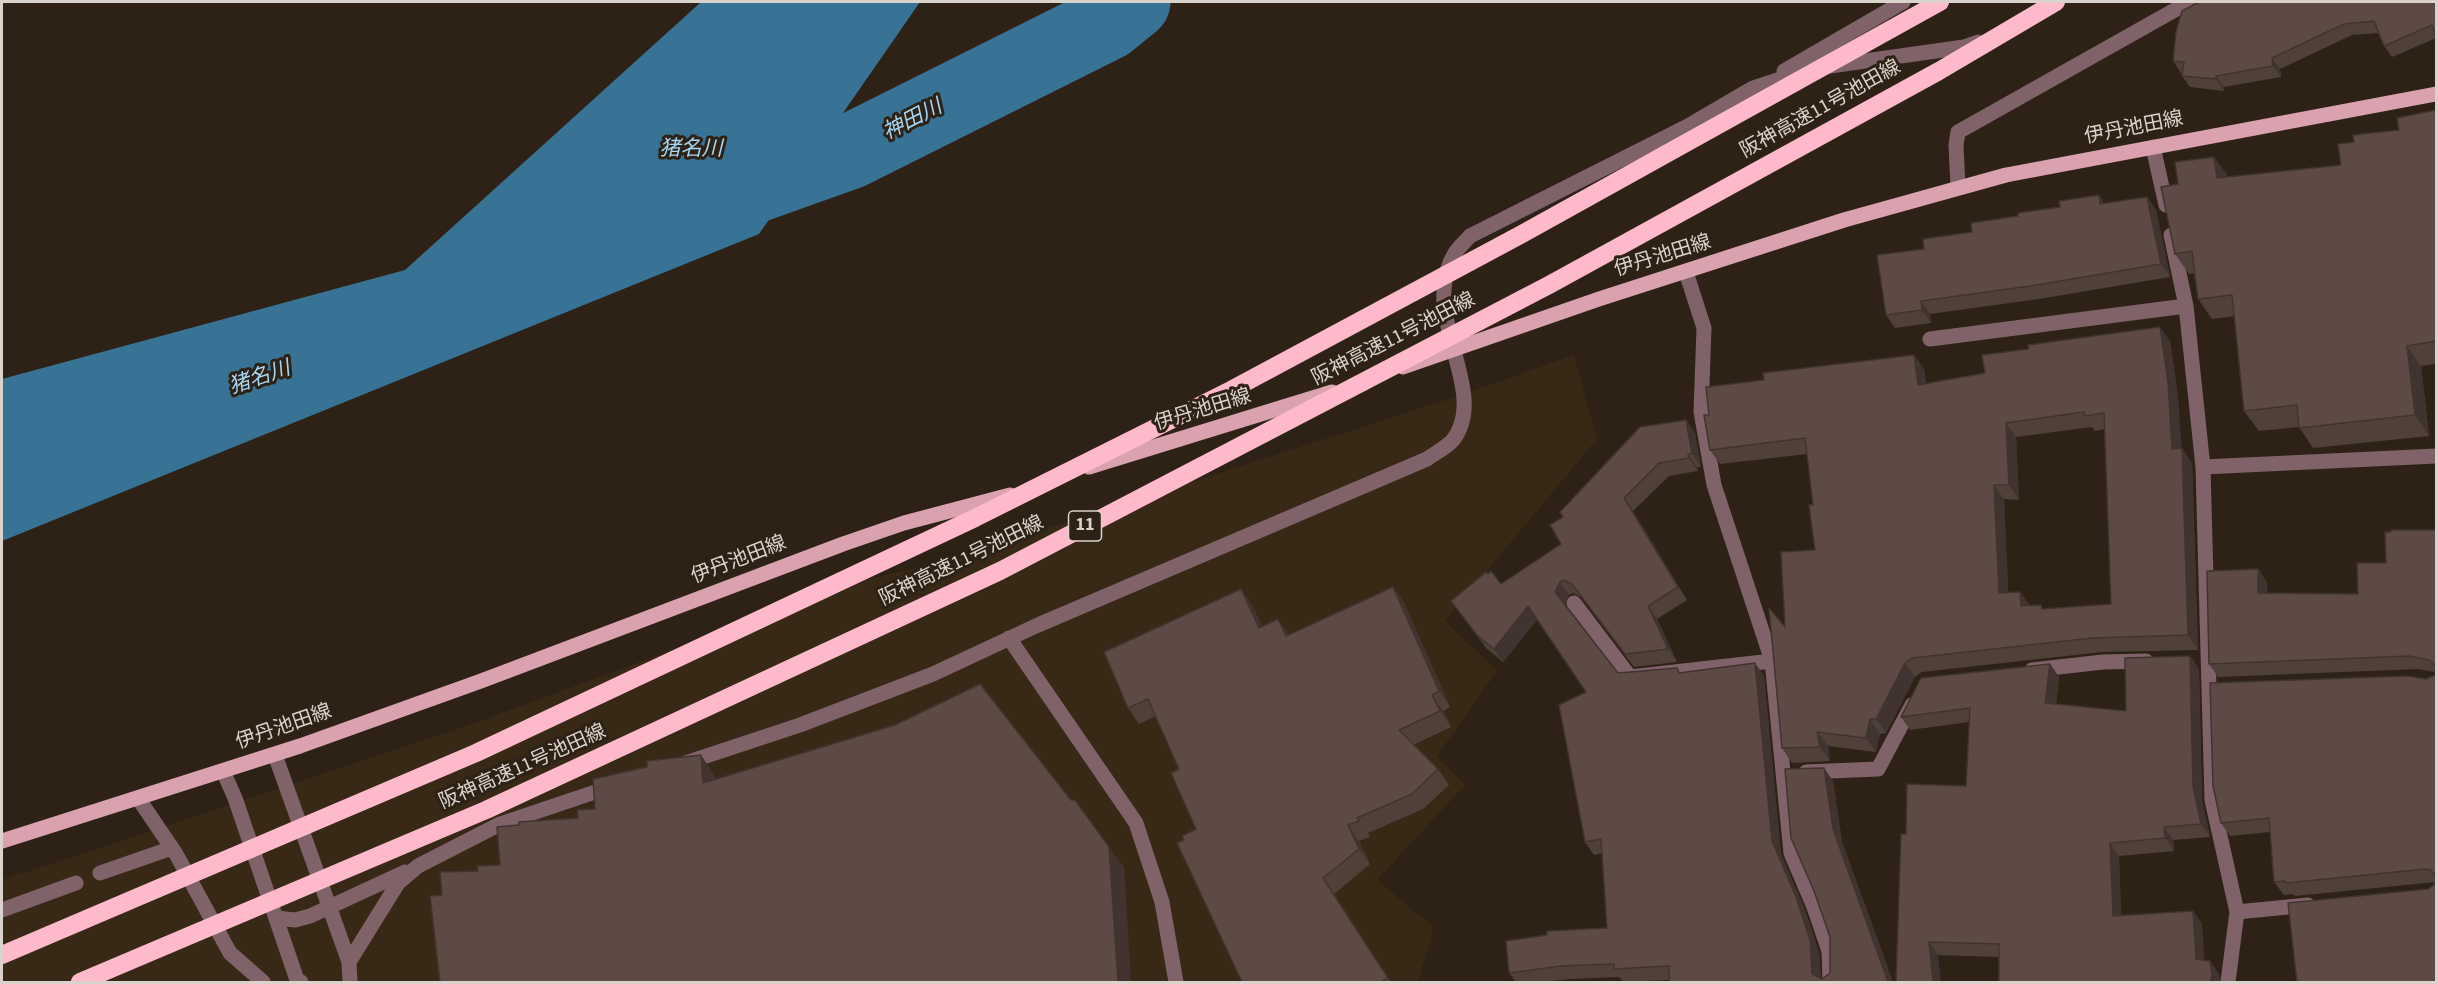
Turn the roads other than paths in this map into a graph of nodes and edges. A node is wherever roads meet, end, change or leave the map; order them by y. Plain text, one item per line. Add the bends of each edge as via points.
1 (1903, 2) edge
2 (1940, 2) edge
3 (2056, 2) edge
4 (2062, 2) edge
5 (2189, 2) edge
6 (1753, 88) junction
7 (2436, 94) edge
8 (2153, 147) junction
9 (1958, 188) junction
10 (1686, 272) junction
11 (2186, 306) junction
12 (1930, 339) dead end
13 (1452, 351) junction
14 (2436, 456) edge
15 (2203, 467) junction
16 (1574, 603) edge
17 (1009, 638) junction
18 (2161, 660) edge
19 (1772, 661) junction
20 (2014, 672) edge
21 (1919, 692) edge
22 (275, 755) junction
23 (667, 769) edge
24 (223, 771) junction
25 (1782, 773) junction
26 (623, 783) edge
27 (138, 798) junction
28 (2, 841) edge
29 (172, 848) junction
30 (418, 866) junction
31 (100, 873) dead end
32 (76, 883) dead end
33 (2319, 904) edge
34 (329, 907) junction
35 (2, 910) edge
36 (2237, 912) junction
37 (276, 918) junction
38 (2, 955) edge
39 (349, 963) junction
40 (80, 982) edge
41 (263, 982) edge
42 (301, 982) edge
43 (350, 982) edge
44 (1176, 982) edge
45 (1830, 982) edge
46 (2228, 982) edge

1 - 6 street
2 - 38 highway, 阪神高速11号池田線, bridge via 1262,374 975,518 476,753
3 - 40 highway, 阪神高速11号池田線 / 11, bridge via 1939,71 1560,279 1000,571 486,810
4 - 6 street via 1964,47 1817,68
5 - 9 street via 1958,132
6 - 13 street via 1688,126 1470,236 1455,253 1446,273 1445,319
7 - 8 main road, 伊丹池田線
8 - 9 main road, 伊丹池田線
8 - 11 street
9 - 10 main road, 伊丹池田線 via 1844,220
10 - 13 main road, 伊丹池田線
10 - 19 street via 1704,328 1701,412 1714,485
11 - 12 street
11 - 15 street
13 - 17 street via 1464,394 1464,419 1452,441 1427,459
13 - 22 main road, 伊丹池田線 via 1008,496 904,523
14 - 15 street
15 - 36 street via 2201,659 2216,687 2212,800
16 - 19 street via 1630,677
17 - 23 street via 933,674
17 - 44 street via 1136,824 1162,902
18 - 20 street
19 - 25 street
21 - 25 street via 1878,769
22 - 24 main road, 伊丹池田線
22 - 34 street
24 - 27 main road, 伊丹池田線
24 - 37 street
25 - 45 street via 1791,853 1829,951
26 - 30 street via 500,824
27 - 28 main road, 伊丹池田線
27 - 29 street
29 - 31 street
29 - 41 street via 230,953
30 - 34 street
30 - 39 street via 398,883
32 - 35 street
33 - 36 street
34 - 37 street via 295,920
34 - 39 street
36 - 46 street
37 - 42 street
39 - 43 street

